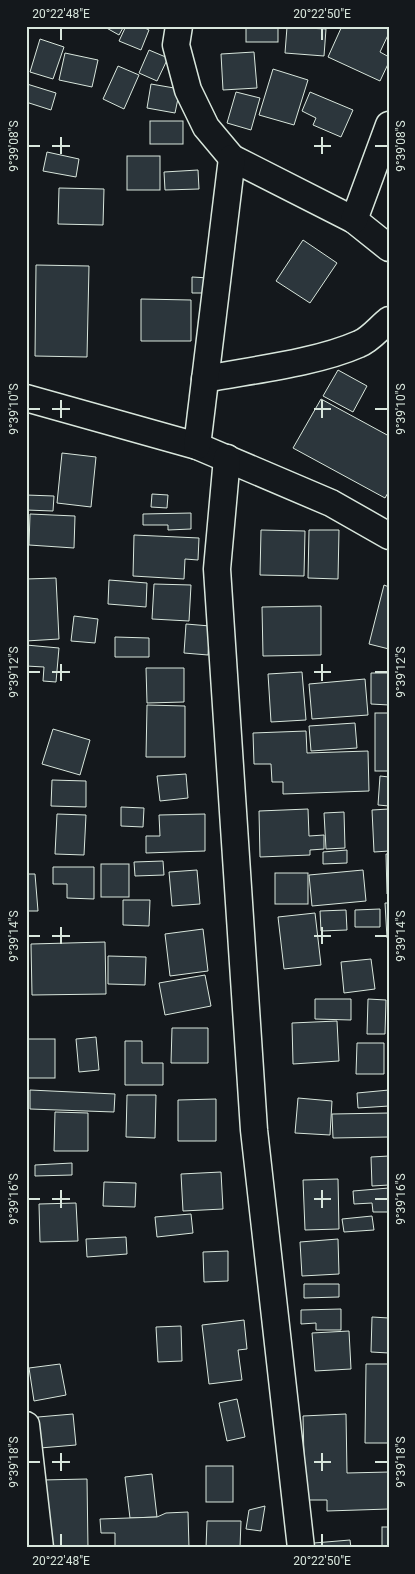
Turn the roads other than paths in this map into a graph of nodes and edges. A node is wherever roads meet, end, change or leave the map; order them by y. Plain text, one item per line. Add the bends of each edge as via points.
1 (179, 26) edge
2 (389, 125) edge
3 (232, 158) junction
4 (354, 220) junction
5 (389, 248) edge
6 (389, 320) edge
7 (205, 379) junction
8 (26, 398) edge
9 (196, 446) junction
10 (227, 458) junction
11 (389, 536) edge
12 (26, 1425) edge
13 (40, 1548) edge
14 (300, 1548) edge

1 - 3 street via 176,45 188,90 206,127
2 - 4 street
3 - 4 street
3 - 7 street
4 - 5 street
6 - 7 street via 361,344 304,360
7 - 9 street
8 - 9 street
9 - 10 street
10 - 11 street via 330,503
10 - 14 street via 217,569 253,1111
12 - 13 street

